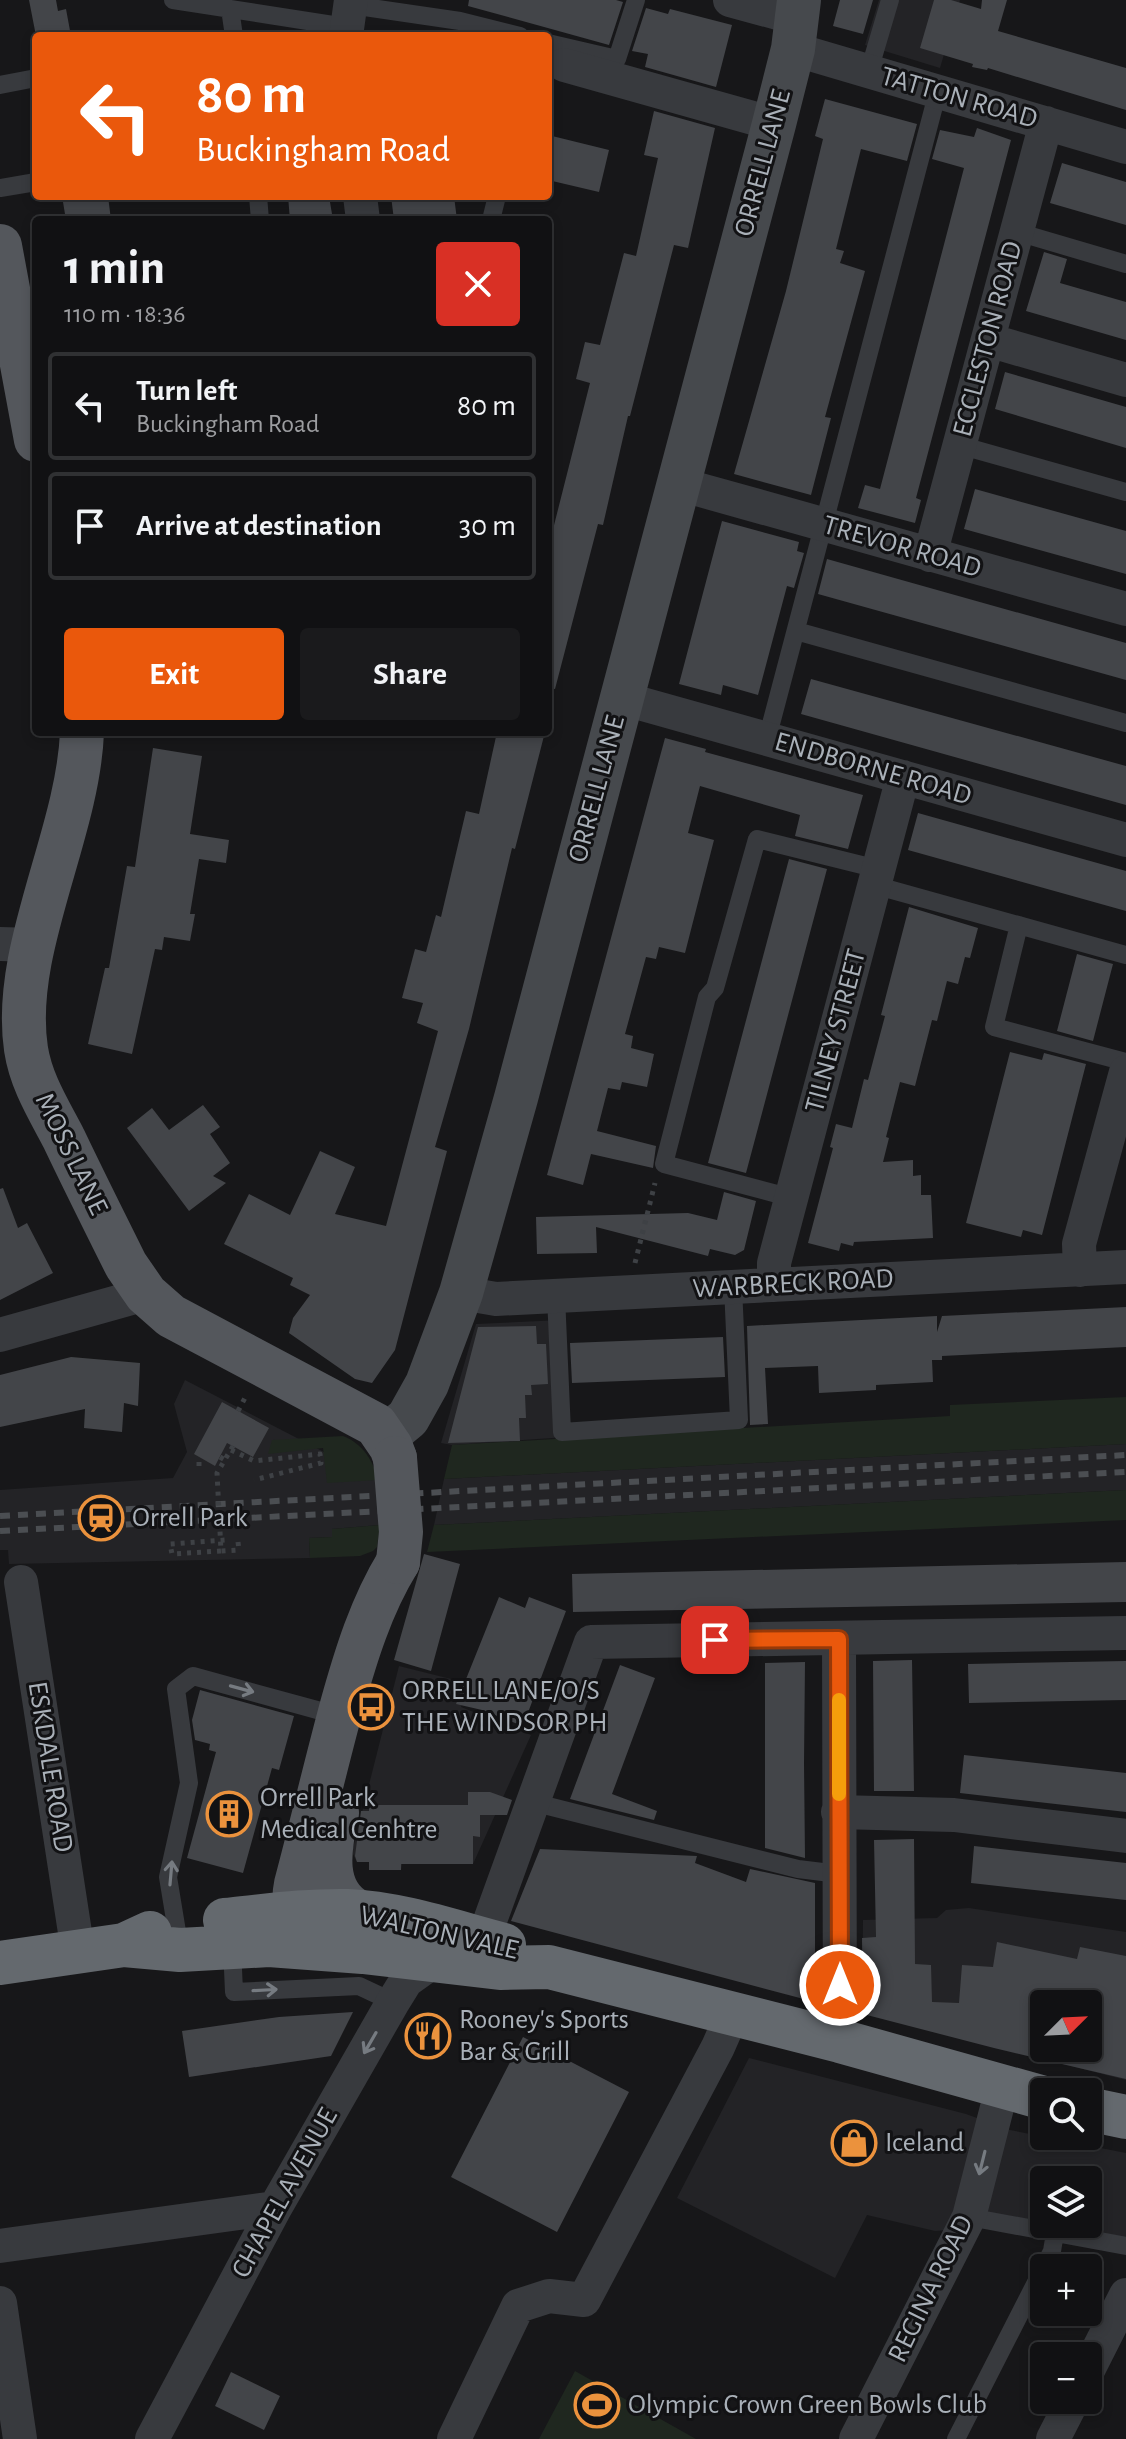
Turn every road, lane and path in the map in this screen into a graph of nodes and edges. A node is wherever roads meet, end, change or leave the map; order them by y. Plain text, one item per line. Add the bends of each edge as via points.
1 (173, 0) edge
2 (636, 0) edge
3 (730, 0) edge
4 (890, 0) edge
5 (230, 9) junction
6 (349, 17) edge
7 (796, 22) edge
8 (459, 28) edge
9 (233, 32) edge
10 (490, 32) edge
11 (556, 54) edge
12 (869, 71) junction
13 (32, 79) edge
14 (0, 85) edge
15 (938, 91) junction
16 (1046, 123) junction
17 (774, 124) junction
18 (1126, 147) edge
19 (32, 183) edge
20 (0, 188) edge
21 (1017, 232) junction
22 (0, 246) edge
23 (1126, 264) edge
24 (7, 322) edge
25 (988, 340) junction
26 (1126, 380) edge
27 (32, 424) edge
28 (959, 445) junction
29 (679, 484) junction
30 (1126, 492) edge
31 (824, 525) junction
32 (930, 555) junction
33 (1126, 609) edge
34 (796, 631) junction
35 (621, 698) junction
36 (1126, 723) edge
37 (82, 736) edge
38 (767, 739) junction
39 (903, 777) junction
40 (1126, 840) edge
41 (876, 877) junction
42 (1019, 925) junction
43 (17, 945) edge
44 (1126, 955) edge
45 (1126, 1062) edge
46 (1126, 1072) edge
47 (1118, 1136) edge
48 (664, 1164) junction
49 (792, 1198) junction
50 (1126, 1267) edge
51 (1080, 1270) junction
52 (774, 1285) junction
53 (733, 1287) junction
54 (461, 1293) junction
55 (628, 1293) junction
56 (146, 1294) junction
57 (556, 1296) junction
58 (0, 1335) edge
59 (390, 1448) junction
60 (199, 1457) dead end
61 (199, 1466) dead end
62 (254, 1480) dead end
63 (226, 1540) dead end
64 (238, 1542) dead end
65 (221, 1551) junction
66 (398, 1562) junction
67 (21, 1582) dead end
68 (1126, 1633) edge
69 (839, 1639) junction
70 (339, 1716) junction
71 (532, 1802) junction
72 (838, 1812) junction
73 (1126, 1836) edge
74 (839, 1874) junction
75 (284, 1919) junction
76 (178, 1938) junction
77 (78, 1952) junction
78 (464, 1955) junction
79 (0, 1963) edge
80 (393, 2002) junction
81 (732, 2015) junction
82 (840, 2041) junction
83 (1002, 2088) junction
84 (1030, 2095) edge
85 (1102, 2112) edge
86 (1126, 2117) edge
87 (275, 2208) junction
88 (969, 2217) junction
89 (1030, 2228) edge
90 (1054, 2238) edge
91 (1082, 2238) edge
92 (0, 2246) edge
93 (1126, 2246) edge
94 (1126, 2295) edge
95 (0, 2303) edge
96 (1102, 2342) edge
97 (1066, 2414) edge
98 (20, 2439) edge
99 (152, 2439) edge
100 (454, 2439) edge
101 (856, 2439) edge
102 (956, 2439) edge
103 (1053, 2439) edge

1 - 5 lane
2 - 11 lane via 617,59
3 - 7 street, TATTON ROAD
4 - 12 lane
5 - 6 lane
5 - 9 lane
6 - 8 lane
7 - 12 street, TATTON ROAD
7 - 17 street, ORRELL LANE
8 - 10 lane
11 - 17 street
12 - 15 street, TATTON ROAD
13 - 14 lane
15 - 16 street, TATTON ROAD
15 - 31 lane
16 - 18 street, TATTON ROAD
16 - 21 street, ECCLESTON ROAD
17 - 29 street, ORRELL LANE
19 - 20 lane
21 - 23 lane
21 - 25 street, ECCLESTON ROAD
22 - 24 main road
24 - 27 main road
25 - 26 street
25 - 28 street, ECCLESTON ROAD
28 - 30 lane
28 - 32 street, ECCLESTON ROAD
29 - 31 street, TREVOR ROAD
29 - 35 street, ORRELL LANE
31 - 32 street, TREVOR ROAD
31 - 34 lane
32 - 33 street, TREVOR ROAD
34 - 36 lane
34 - 38 lane
35 - 38 street, ENDBORNE ROAD
35 - 54 street, ORRELL LANE
37 - 43 main road, MOSS LANE via 75,791
38 - 39 street, ENDBORNE ROAD
39 - 40 street, ENDBORNE ROAD
39 - 41 street, TILNEY STREET
41 - 42 lane
41 - 48 lane via 757,839 715,988 707,997
41 - 49 street, TILNEY STREET
42 - 44 lane
42 - 45 lane via 994,1027
43 - 56 main road, MOSS LANE via 32,1077 126,1265
46 - 47 street
47 - 51 street via 1079,1244
48 - 49 lane
48 - 55 path
49 - 52 street, TILNEY STREET via 774,1263
50 - 51 street, WARBRECK ROAD
51 - 52 street, WARBRECK ROAD
52 - 53 street, WARBRECK ROAD
53 - 55 street, WARBRECK ROAD
53 - 57 lane via 739,1420 562,1432
54 - 57 street, WARBRECK ROAD via 496,1299
54 - 59 street, ORRELL LANE via 427,1384
55 - 57 street, WARBRECK ROAD
56 - 58 street
56 - 59 main road, MOSS LANE via 188,1327 376,1425
59 - 66 main road, bridge via 401,1532
60 - 61 path
62 - 65 path, bridge via 321,1463 320,1454 254,1461 232,1448 217,1473
63 - 65 path via 170,1544 172,1554
64 - 65 path, bridge via 239,1550
66 - 70 main road via 371,1614
66 - 75 main road via 333,1830
67 - 77 street, ESKDALE ROAD
68 - 69 street
69 - 71 street via 591,1642
69 - 72 street
70 - 75 main road
76 -> 70 lane via 168,1877 189,1783 176,1689 193,1676
71 - 74 lane via 798,1869
71 - 78 street
72 - 73 street via 954,1815
72 - 74 street
74 - 82 street
75 - 76 highway
75 - 78 highway, WALTON VALE
75 - 78 highway, WALTON VALE via 359,1912 399,1919
75 -> 80 lane via 234,1992 359,1986
76 - 77 highway
77 - 79 highway
78 - 80 street, CHAPEL AVENUE via 406,1981
78 - 81 highway, WALTON VALE via 549,1967
80 -> 87 street, CHAPEL AVENUE
81 - 82 highway, WALTON VALE
81 - 100 street via 584,2300 549,2296 518,2306
82 - 83 highway, WALTON VALE
83 - 84 highway, WALTON VALE
83 -> 88 street, REGINA ROAD
85 - 86 highway
87 - 92 street
87 - 99 street, CHAPEL AVENUE
88 - 89 lane
88 - 101 street, REGINA ROAD
90 - 102 lane
91 - 93 lane
94 - 96 street
95 - 98 street
97 - 103 street

